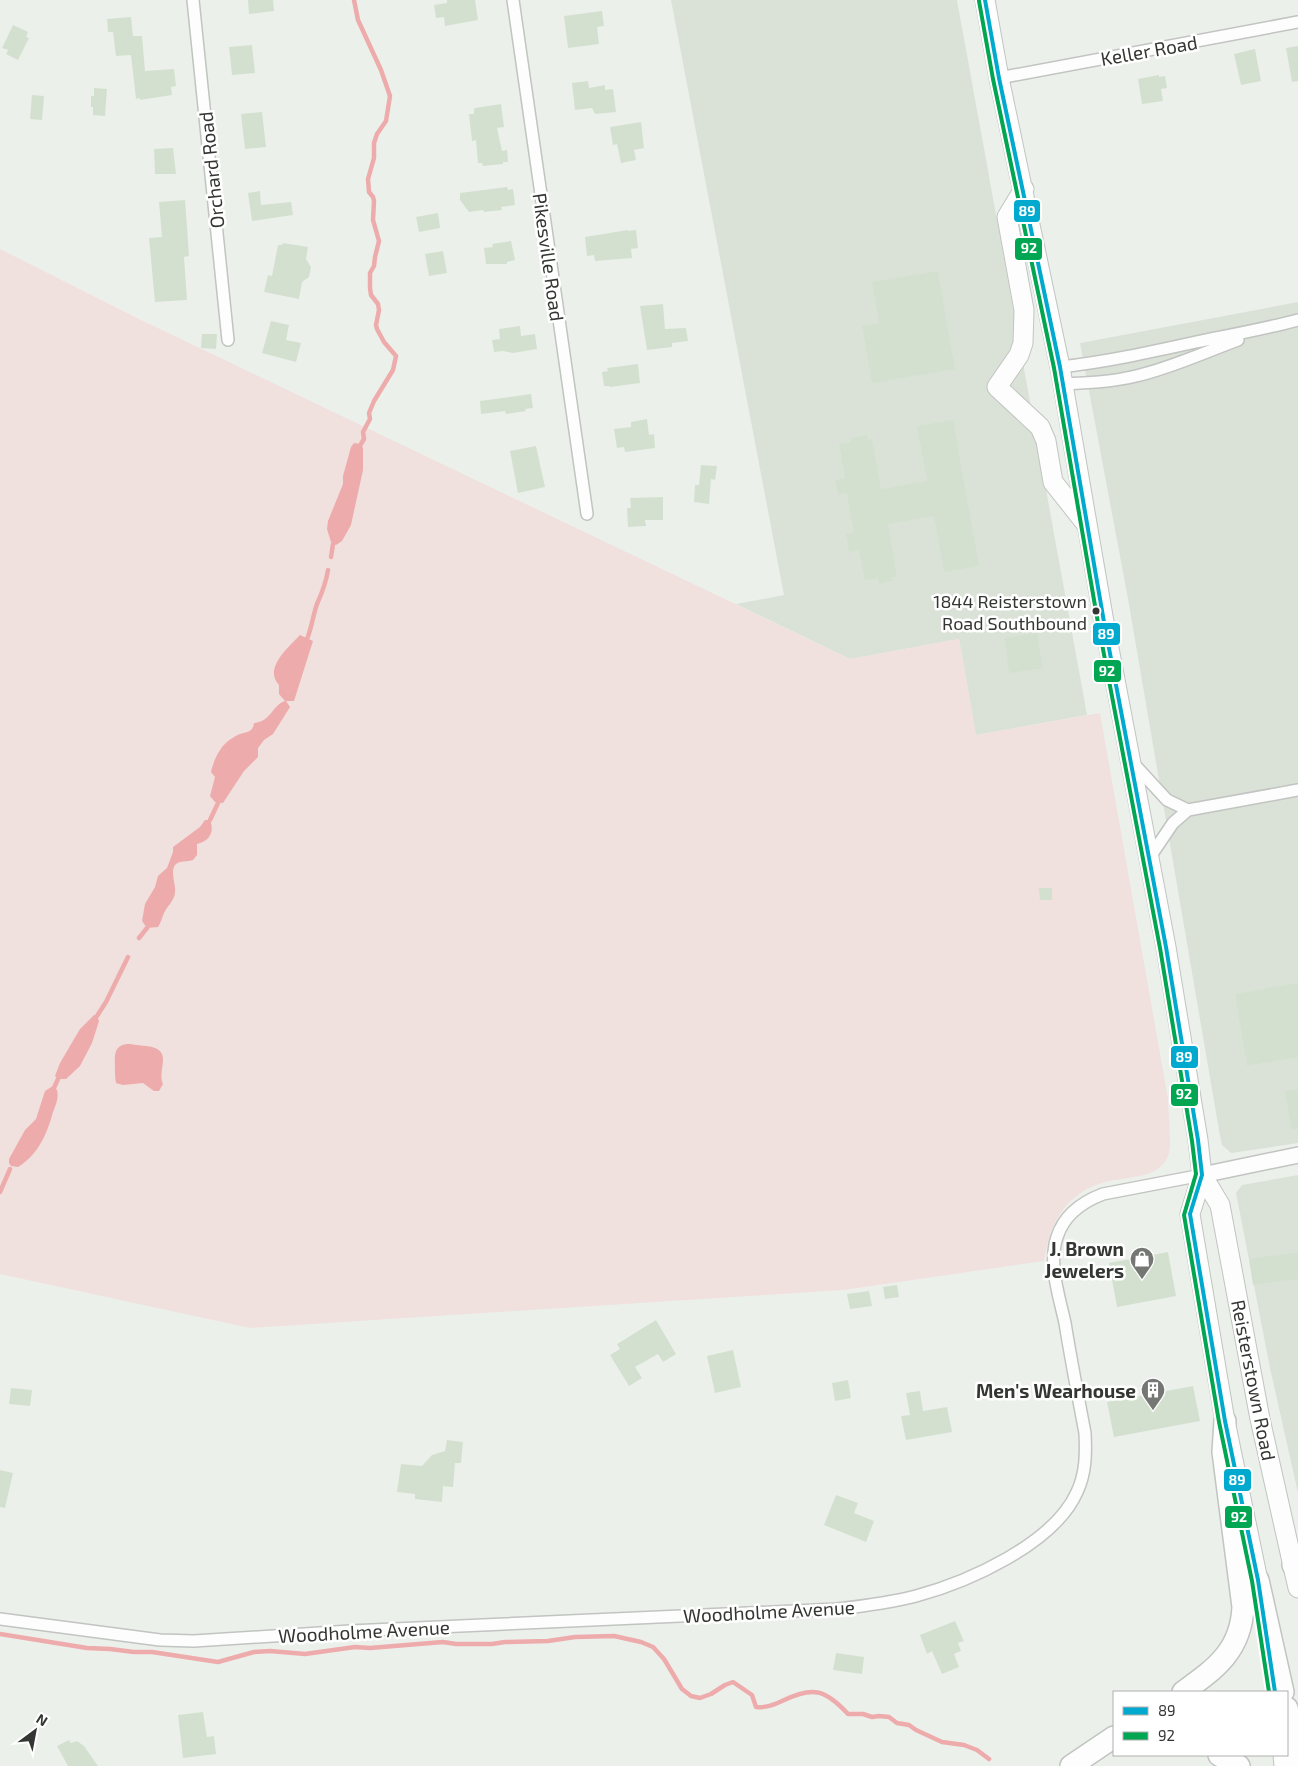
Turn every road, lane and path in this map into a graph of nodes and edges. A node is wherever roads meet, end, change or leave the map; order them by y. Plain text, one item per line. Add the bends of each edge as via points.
1 (193, 0) edge
2 (513, 0) edge
3 (984, 0) edge
4 (1298, 22) edge
5 (999, 78) junction
6 (1024, 189) junction
7 (1298, 320) edge
8 (1265, 329) junction
9 (228, 340) dead end
10 (1061, 375) junction
11 (587, 514) dead end
12 (1088, 526) junction
13 (1132, 762) junction
14 (1298, 790) edge
15 (1188, 810) junction
16 (1150, 857) junction
17 (1298, 1155) edge
18 (1202, 1175) junction
19 (1225, 1421) junction
20 (1295, 1570) edge
21 (1258, 1580) junction
22 (1298, 1588) edge
23 (0, 1618) edge
24 (1184, 1691) edge
25 (1275, 1691) edge
26 (1283, 1691) edge
27 (1288, 1712) edge
28 (1113, 1738) edge
29 (1113, 1747) edge
30 (1221, 1756) edge
31 (1298, 1757) edge
32 (1071, 1766) edge
33 (1076, 1766) edge
34 (1239, 1766) edge

1 - 9 street, Orchard Road
2 - 11 street, Pikesville Road
3 - 5 main road, Reisterstown Road
4 - 5 street, Keller Road
5 - 6 main road, Reisterstown Road
6 - 10 main road, Reisterstown Road
6 - 12 main road via 1007,217 1024,310 1023,343 1019,355 997,387 1040,427 1046,441 1053,482
7 - 8 street
8 - 10 street via 1090,364
8 - 10 street via 1136,376 1094,383
10 - 12 main road, Reisterstown Road
12 - 13 main road, Reisterstown Road
13 - 15 street via 1167,800
13 - 16 main road, Reisterstown Road
14 - 15 street
15 - 16 street via 1173,823
16 - 18 main road, Reisterstown Road
17 - 18 street
18 - 19 main road, Reisterstown Road via 1190,1214
18 - 20 main road, Reisterstown Road via 1220,1205 1260,1419
18 - 23 street, Woodholme Avenue via 1103,1194 1072,1212 1061,1229 1053,1266 1085,1432 1083,1477 1068,1508 1041,1536 1020,1551 956,1583 917,1596 837,1609 220,1640 160,1640
19 - 21 main road, Reisterstown Road
19 - 24 highway via 1223,1452 1242,1620 1236,1640 1225,1658
20 - 22 main road, Reisterstown Road
21 - 25 main road, Reisterstown Road
21 - 26 highway
27 - 31 highway
28 - 32 highway
29 - 33 highway
30 - 34 highway

